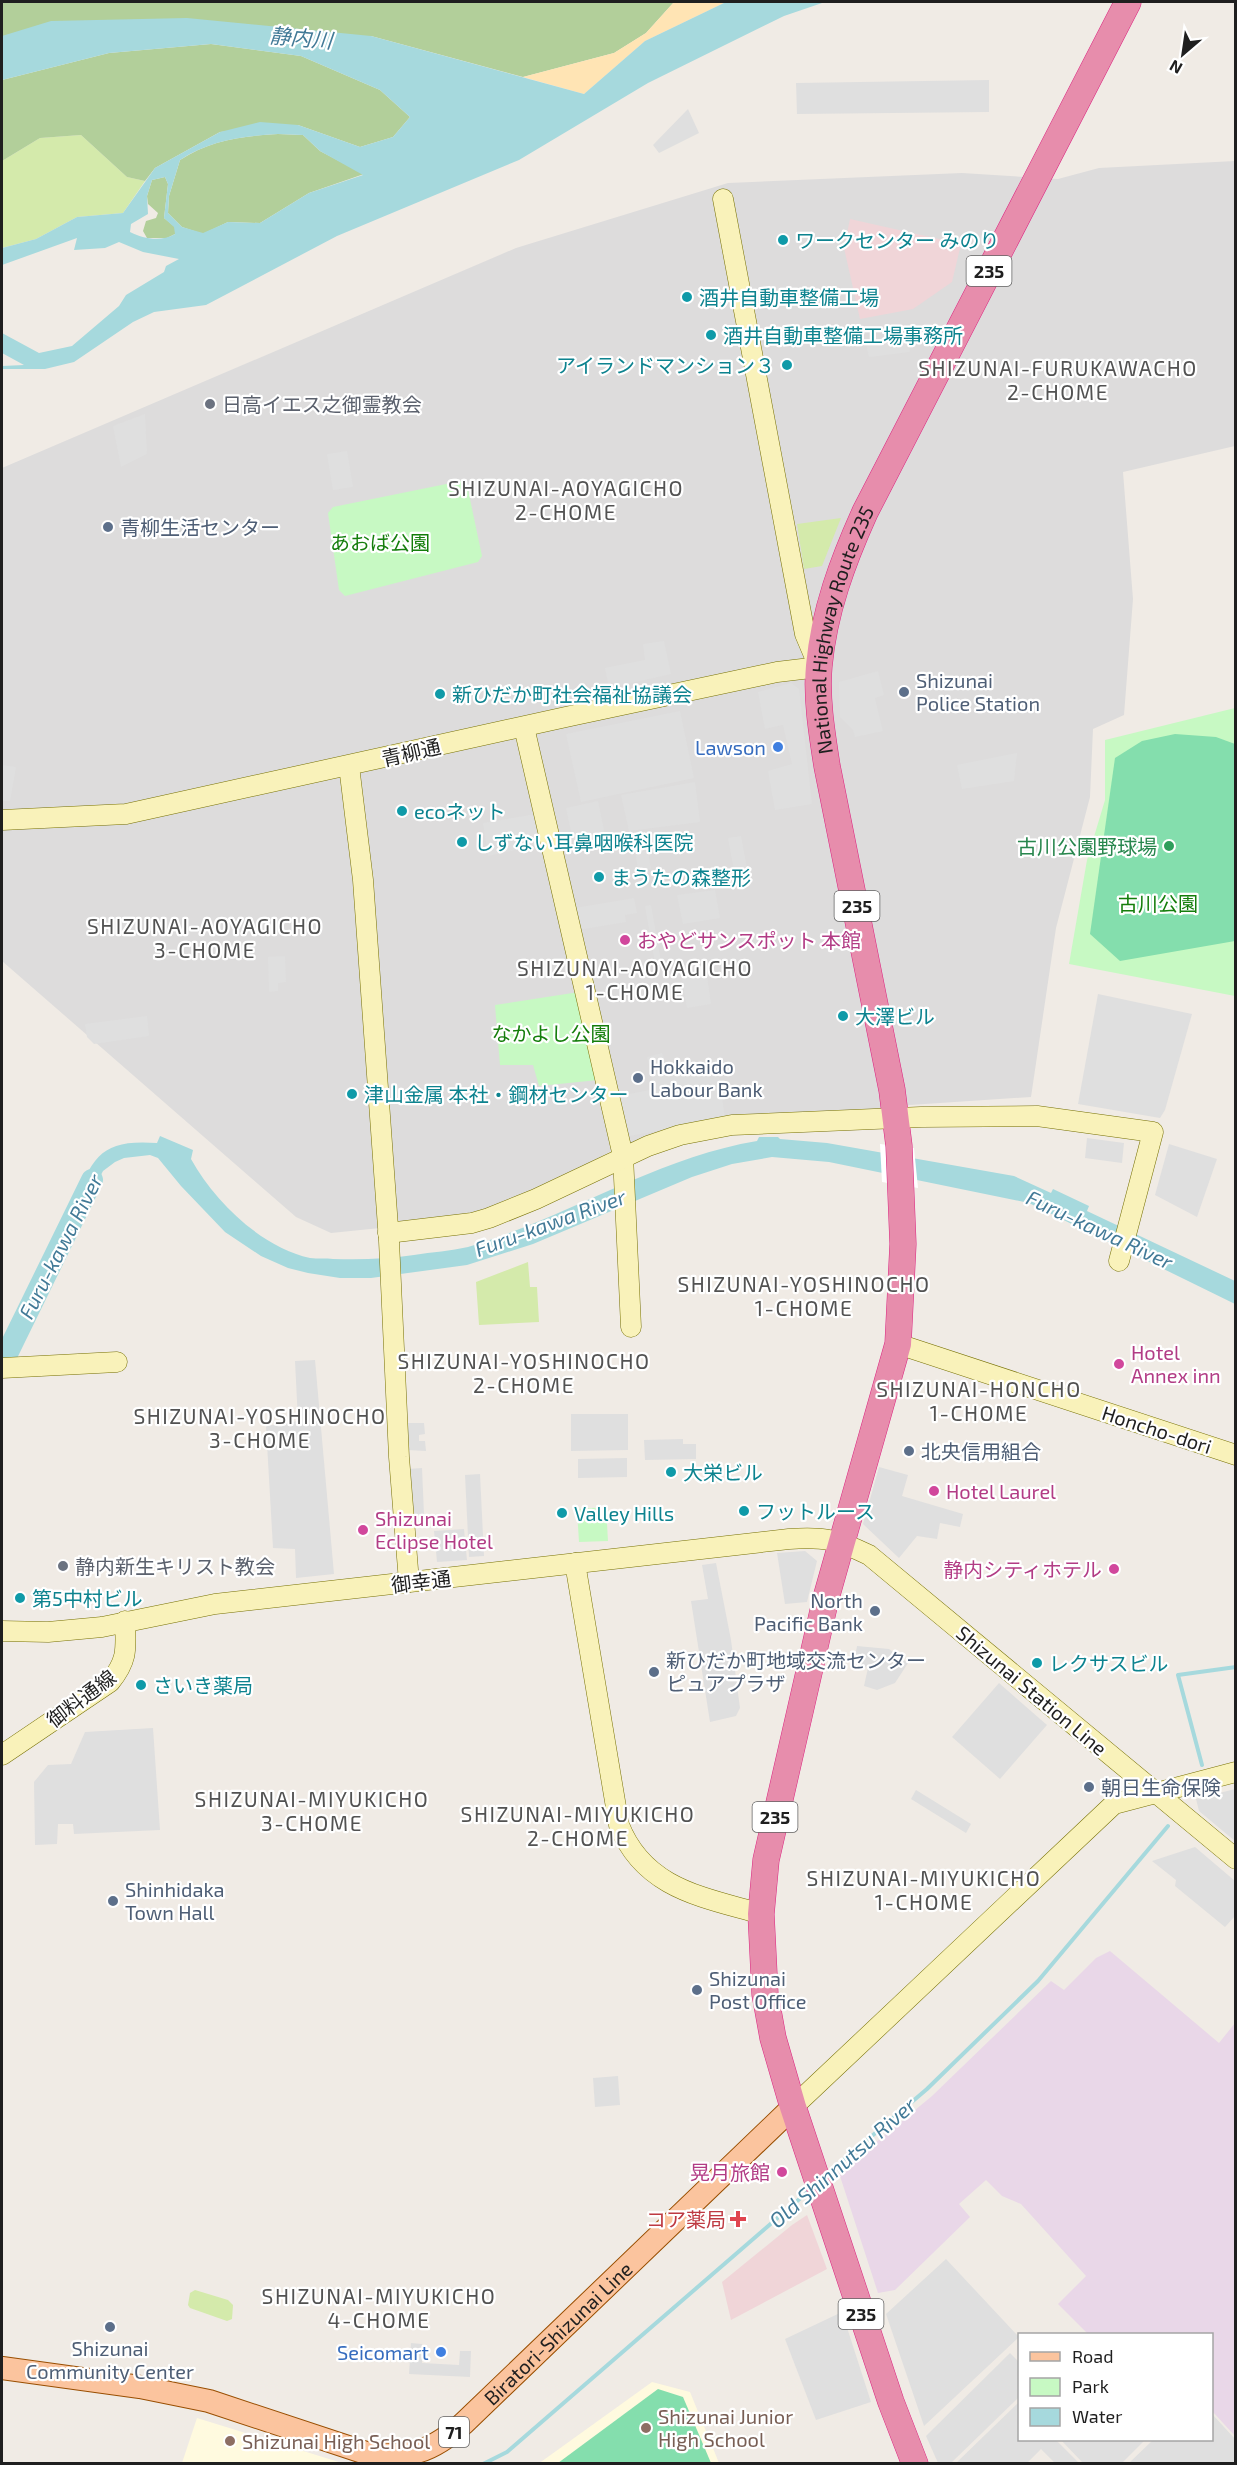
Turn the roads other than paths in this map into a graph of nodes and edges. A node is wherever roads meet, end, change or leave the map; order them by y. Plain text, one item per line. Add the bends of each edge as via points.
1 (1128, 2) edge
2 (723, 200) dead end
3 (819, 666) junction
4 (524, 727) junction
5 (349, 766) junction
6 (2, 820) edge
7 (896, 1118) junction
8 (623, 1162) junction
9 (388, 1237) junction
10 (1119, 1261) dead end
11 (631, 1327) dead end
12 (898, 1344) junction
13 (117, 1362) dead end
14 (10, 1367) edge
15 (1236, 1455) edge
16 (842, 1542) junction
17 (575, 1563) junction
18 (409, 1582) junction
19 (125, 1621) junction
20 (2, 1631) edge
21 (2, 1755) edge
22 (1236, 1772) edge
23 (1155, 1792) junction
24 (1236, 1859) edge
25 (761, 1914) junction
26 (793, 2107) junction
27 (2, 2368) edge
28 (424, 2458) edge
29 (915, 2463) edge

1 - 3 highway, National Highway Route 235 / 235 via 865,512 836,579
2 - 3 street via 804,634
3 - 4 street, 青柳通
3 - 7 highway, National Highway Route 235 / 235 via 828,766
4 - 5 street, 青柳通
4 - 8 street
5 - 6 street, 青柳通 via 126,814
5 - 9 street via 363,880
7 - 8 street via 732,1125 680,1135
7 - 10 street via 1037,1116 1153,1132
7 - 12 highway, National Highway Route 235 / 235 via 903,1244
8 - 9 street via 489,1218
8 - 11 street
9 - 18 street
12 - 15 street
12 - 16 highway, National Highway Route 235 / 235
13 - 14 street
16 - 17 street, 御幸通 via 809,1537
16 - 23 street, Shizunai Station Line via 869,1555
16 - 25 highway, National Highway Route 235 / 235 via 777,1808 766,1860
17 - 18 street, 御幸通
17 - 25 street via 619,1825 626,1842 653,1874 673,1885
18 - 19 street, 御幸通 via 215,1604
19 - 20 street, 御幸通 via 48,1632
19 - 21 street, 御料通線 via 126,1654 110,1682
22 - 23 street
23 - 24 street, Shizunai Station Line
23 - 26 street via 1114,1804
25 - 26 highway, National Highway Route 235 / 235 via 765,1994
26 - 28 main road, Biratori-Shizunai Line / 71
26 - 29 highway, National Highway Route 235 / 235
27 - 28 main road, Biratori-Shizunai Line / 71 via 209,2401 366,2452

